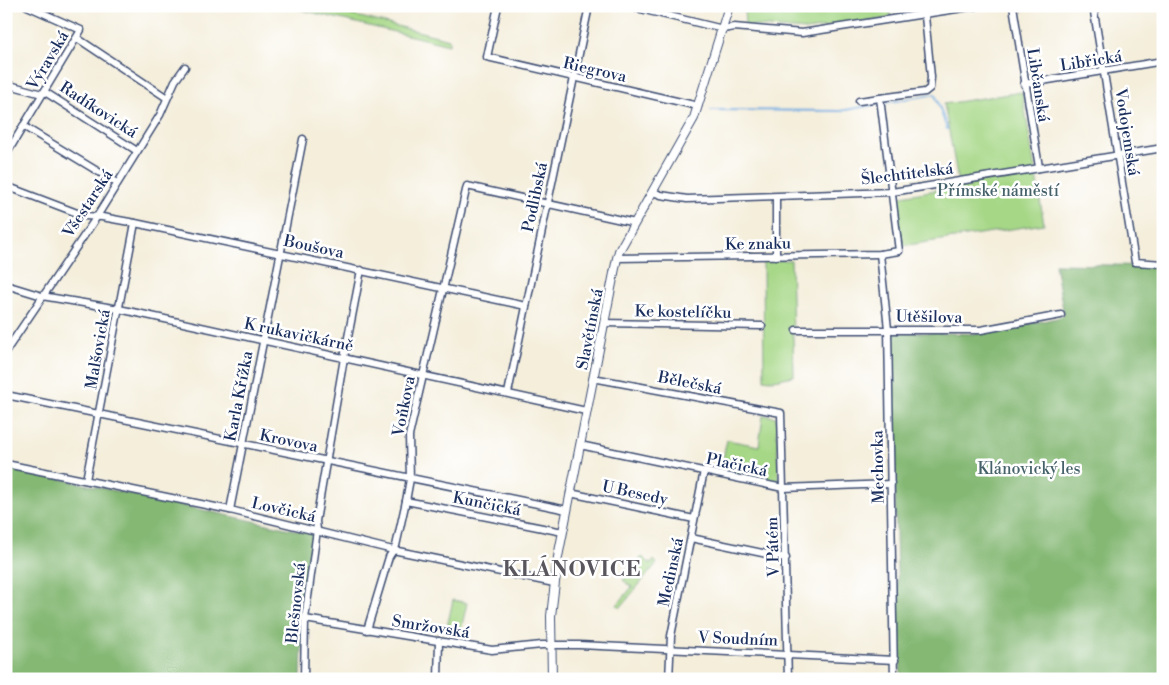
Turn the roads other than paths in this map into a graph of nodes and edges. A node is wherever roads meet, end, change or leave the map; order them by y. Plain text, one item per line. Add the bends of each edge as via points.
1 (27, 6) edge
2 (498, 6) edge
3 (589, 6) edge
4 (628, 6) edge
5 (729, 6) edge
6 (924, 6) edge
7 (976, 6) edge
8 (1013, 6) edge
9 (1093, 6) edge
10 (925, 15) junction
11 (722, 29) junction
12 (77, 38) junction
13 (1163, 62) edge
14 (185, 67) dead end
15 (1104, 72) junction
16 (573, 78) junction
17 (6, 84) edge
18 (1024, 84) junction
19 (44, 93) junction
20 (167, 98) junction
21 (859, 102) dead end
22 (880, 103) junction
23 (698, 106) junction
24 (23, 126) junction
25 (303, 139) dead end
26 (1163, 148) edge
27 (137, 151) junction
28 (6, 155) edge
29 (1118, 155) junction
30 (1039, 167) junction
31 (117, 183) junction
32 (6, 186) edge
33 (653, 192) junction
34 (892, 192) junction
35 (776, 196) junction
36 (547, 204) junction
37 (96, 218) junction
38 (135, 223) junction
39 (635, 223) junction
40 (281, 253) junction
41 (880, 254) junction
42 (776, 256) junction
43 (617, 258) junction
44 (1163, 264) edge
45 (362, 270) junction
46 (6, 285) edge
47 (444, 288) junction
48 (42, 296) junction
49 (526, 306) junction
50 (118, 309) junction
51 (1061, 315) dead end
52 (604, 323) junction
53 (762, 326) dead end
54 (888, 329) junction
55 (796, 330) dead end
56 (263, 341) junction
57 (6, 351) edge
58 (344, 358) junction
59 (422, 376) junction
60 (593, 378) junction
61 (508, 393) junction
62 (6, 395) edge
63 (586, 410) junction
64 (781, 413) joint
65 (100, 414) junction
66 (243, 444) junction
67 (580, 445) junction
68 (326, 462) junction
69 (6, 464) edge
70 (704, 471) junction
71 (410, 479) junction
72 (86, 480) junction
73 (891, 484) junction
74 (783, 488) junction
75 (570, 493) junction
76 (406, 500) junction
77 (230, 510) junction
78 (567, 510) junction
79 (694, 519) junction
80 (317, 530) junction
81 (563, 532) junction
82 (691, 538) junction
83 (393, 550) junction
84 (786, 558) junction
85 (554, 583) junction
86 (305, 620) junction
87 (367, 630) junction
88 (439, 641) junction
89 (552, 645) junction
90 (579, 645) joint
91 (670, 648) junction
92 (789, 654) junction
93 (895, 660) junction
94 (304, 679) edge
95 (438, 679) edge
96 (552, 679) edge
97 (669, 679) edge
98 (788, 679) edge
99 (894, 679) edge

1 - 12 street, Výravská via 81,30
2 - 16 street, Riegrova via 486,57
3 - 16 street, Podlibská
4 - 11 street
5 - 11 street, Slavětínská
6 - 10 street
7 - 10 street
8 - 18 street, Libčanská
9 - 15 street, Vodojemská
10 - 11 street via 802,33 734,27
10 - 22 street via 930,88
11 - 23 street, Slavětínská
12 - 19 street, Výravská
12 - 20 street
13 - 15 street, Libřická
14 - 20 street, Všestarská
15 - 18 street, Libřická
15 - 29 street, Vodojemská
16 - 23 street, Riegrova
16 - 36 street, Podlibská
17 - 19 street, Radíkovická
18 - 30 street, Libčanská
19 - 24 street, Výravská
19 - 27 street, Radíkovická
20 - 27 street, Všestarská
21 - 22 street
22 - 34 street
23 - 33 street, Slavětínská
24 - 28 street, Výravská
24 - 31 street
25 - 40 street, Karla Křížka
26 - 29 street, Šlechtitelská
27 - 31 street, Všestarská
29 - 30 street, Šlechtitelská
29 - 44 street, Vodojemská via 1135,262
30 - 34 street, Šlechtitelská
31 - 37 street, Všestarská
32 - 37 street, Boušova
33 - 35 street, Šlechtitelská via 687,199
33 - 39 street, Slavětínská
34 - 35 street, Šlechtitelská
34 - 41 street, Ke znaku via 899,251
35 - 42 street
36 - 39 street
36 - 47 street, Voňkova via 467,186
36 - 49 street, Podlibská
37 - 38 street, Boušova
37 - 48 street, Všestarská
38 - 40 street, Boušova
38 - 50 street, Malšovická
39 - 43 street, Slavětínská
40 - 45 street, Boušova
40 - 56 street, Karla Křížka
41 - 42 street, Ke znaku
41 - 54 street, Mechovka
42 - 43 street, Ke znaku
43 - 52 street, Slavětínská
45 - 47 street, Boušova
45 - 58 street, Blešnovská
46 - 48 street, K rukavičkárně
47 - 49 street, Boušova
47 - 59 street, Voňkova
48 - 50 street, K rukavičkárně
48 - 57 street, Všestarská
49 - 61 street, Podlibská
50 - 56 street, K rukavičkárně
50 - 65 street, Malšovická
51 - 54 street, Utěšilova via 981,330
52 - 53 street, Ke kostelíčku
52 - 60 street, Slavětínská
54 - 55 street, Utěšilova
54 - 73 street, Mechovka
56 - 58 street, K rukavičkárně
56 - 66 street, Karla Křížka
58 - 59 street, K rukavičkárně
58 - 68 street, Blešnovská
59 - 61 street, K rukavičkárně
59 - 71 street, Voňkova via 409,436
60 - 63 street, Slavětínská
60 - 64 street, Bělečská
61 - 63 street, K rukavičkárně
62 - 65 street, Krovova
63 - 67 street, Slavětínská
64 - 74 street, V Pátém
65 - 66 street, Krovova
65 - 72 street, Malšovická
66 - 68 street, Krovova
66 - 77 street, Karla Křížka
67 - 70 street, Plačická
67 - 75 street, Slavětínská
68 - 71 street, Krovova
68 - 80 street, Blešnovská
69 - 72 street, Lovčická
70 - 74 street, Plačická
70 - 79 street, Medinská
71 - 76 street, Voňkova
71 - 78 street, Krovova
72 - 77 street, Lovčická
73 - 74 street, Plačická
73 - 93 street, Mechovka
74 - 84 street, V Pátém
75 - 78 street, Slavětínská
75 - 79 street, U Besedy
76 - 81 street, Kunčická
76 - 83 street, Voňkova
77 - 80 street, Lovčická
78 - 81 street, Slavětínská
79 - 82 street, Medinská
80 - 83 street, Lovčická
80 - 86 street, Blešnovská
81 - 85 street, Slavětínská
82 - 84 street
82 - 91 street, Medinská
83 - 85 street, Lovčická
83 - 87 street, Voňkova
84 - 92 street, V Pátém
85 - 89 street, Slavětínská
86 - 87 street, Smržovská
86 - 94 street, Blešnovská
87 - 88 street, Smržovská
88 - 89 street, Smržovská via 492,650
88 - 95 street
89 - 90 street, Smržovská
89 - 96 street, Slavětínská
90 - 91 street, V Soudním
91 - 92 street, V Soudním
91 - 97 street, Medinská
92 - 93 street, V Soudním
92 - 98 street, V Pátém
93 - 99 street, Mechovka

